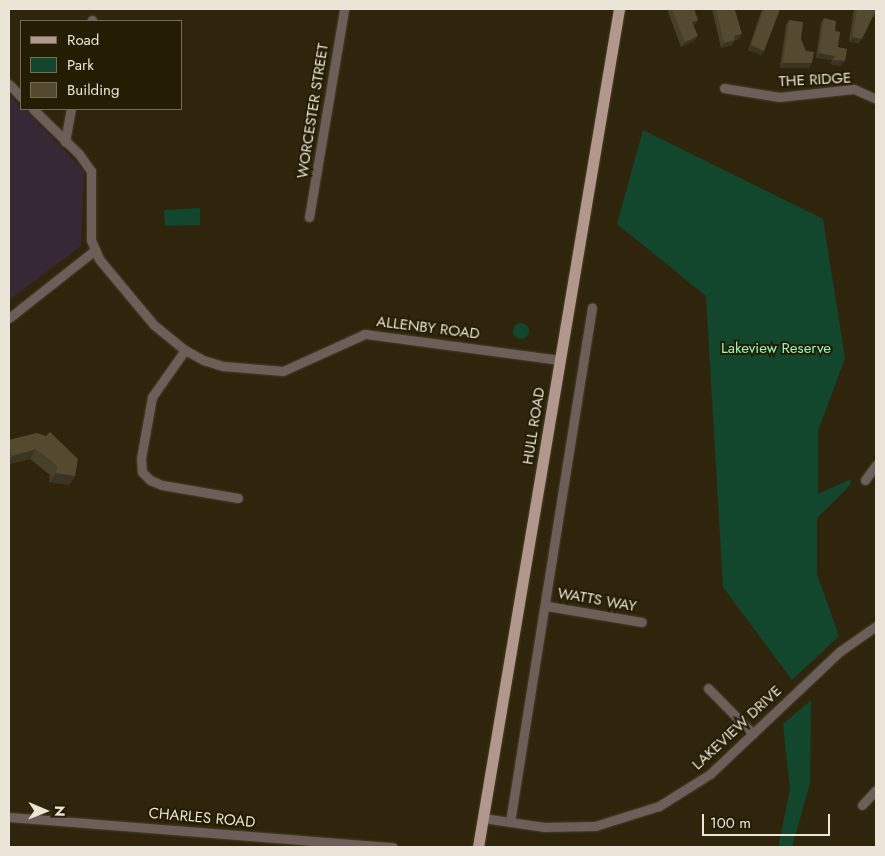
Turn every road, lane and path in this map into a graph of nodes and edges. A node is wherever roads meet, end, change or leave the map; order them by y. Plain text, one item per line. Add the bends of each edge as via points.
1 (344, 9) edge
2 (620, 9) edge
3 (9, 84) edge
4 (724, 88) dead end
5 (20, 96) edge
6 (876, 99) edge
7 (34, 110) edge
8 (71, 110) edge
9 (65, 142) junction
10 (309, 217) dead end
11 (95, 250) junction
12 (592, 307) dead end
13 (9, 318) edge
14 (184, 350) junction
15 (560, 360) junction
16 (876, 464) edge
17 (865, 480) dead end
18 (238, 498) dead end
19 (547, 606) junction
20 (642, 622) dead end
21 (876, 626) edge
22 (708, 688) dead end
23 (753, 734) junction
24 (876, 790) edge
25 (862, 805) dead end
26 (9, 818) edge
27 (483, 818) junction
28 (510, 822) junction
29 (393, 847) edge
30 (478, 847) edge

1 - 10 street, WORCESTER STREET
2 - 15 main road, HULL ROAD
3 - 5 street
4 - 6 street, THE RIDGE via 779,97 854,89
7 - 9 street, ALLENBY ROAD
8 - 9 street
9 - 11 street, ALLENBY ROAD via 90,171 93,192 89,216
11 - 13 street
11 - 14 street, ALLENBY ROAD via 123,291
12 - 19 street
14 - 15 street, ALLENBY ROAD via 223,366 283,371 357,337 381,334
14 - 18 street via 152,397 141,458 142,472 162,485
15 - 27 main road, HULL ROAD
16 - 17 street
19 - 20 street, WATTS WAY
19 - 28 street
21 - 23 street, LAKEVIEW DRIVE via 839,652
22 - 23 street
23 - 28 street, LAKEVIEW DRIVE via 710,774 685,792 625,819 574,827
24 - 25 street
26 - 29 street, CHARLES ROAD
27 - 28 street, LAKEVIEW DRIVE
27 - 30 main road, HULL ROAD

